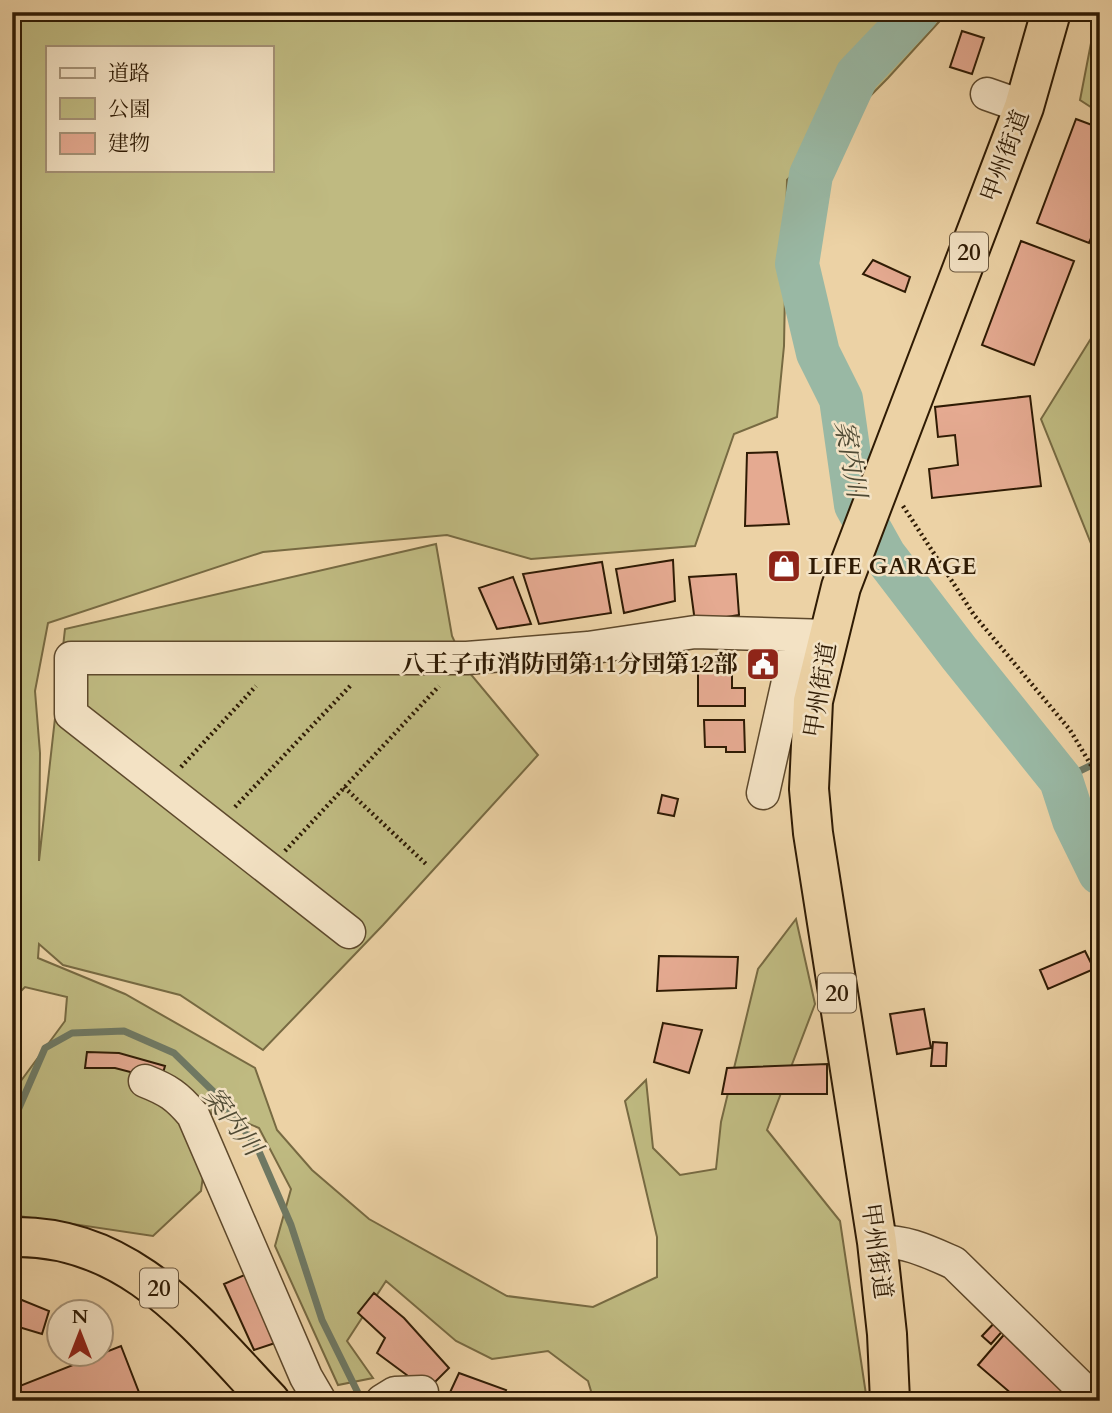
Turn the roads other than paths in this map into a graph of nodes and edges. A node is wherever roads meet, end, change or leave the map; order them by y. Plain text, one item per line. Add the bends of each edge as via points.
1 (1051, 12) edge
2 (987, 94) dead end
3 (1024, 107) junction
4 (815, 636) junction
5 (763, 793) dead end
6 (349, 932) dead end
7 (145, 1081) dead end
8 (12, 1237) edge
9 (877, 1242) junction
10 (422, 1392) dead end
11 (270, 1401) edge
12 (320, 1401) edge
13 (382, 1401) edge
14 (890, 1401) edge
15 (1095, 1401) edge

1 - 3 highway, 甲州街道 / 20
2 - 3 street
3 - 4 highway, 甲州街道 / 20 via 841,587
4 - 5 street via 795,650
4 - 6 street via 695,632 588,648 445,658 71,658 71,714
4 - 9 highway, 甲州街道 / 20 via 811,811
7 - 12 street via 179,1097 193,1115
8 - 11 highway, 20 via 86,1248 148,1279 177,1303
9 - 14 highway, 甲州街道 / 20
9 - 15 street via 894,1241 954,1264
10 - 13 street via 395,1393

